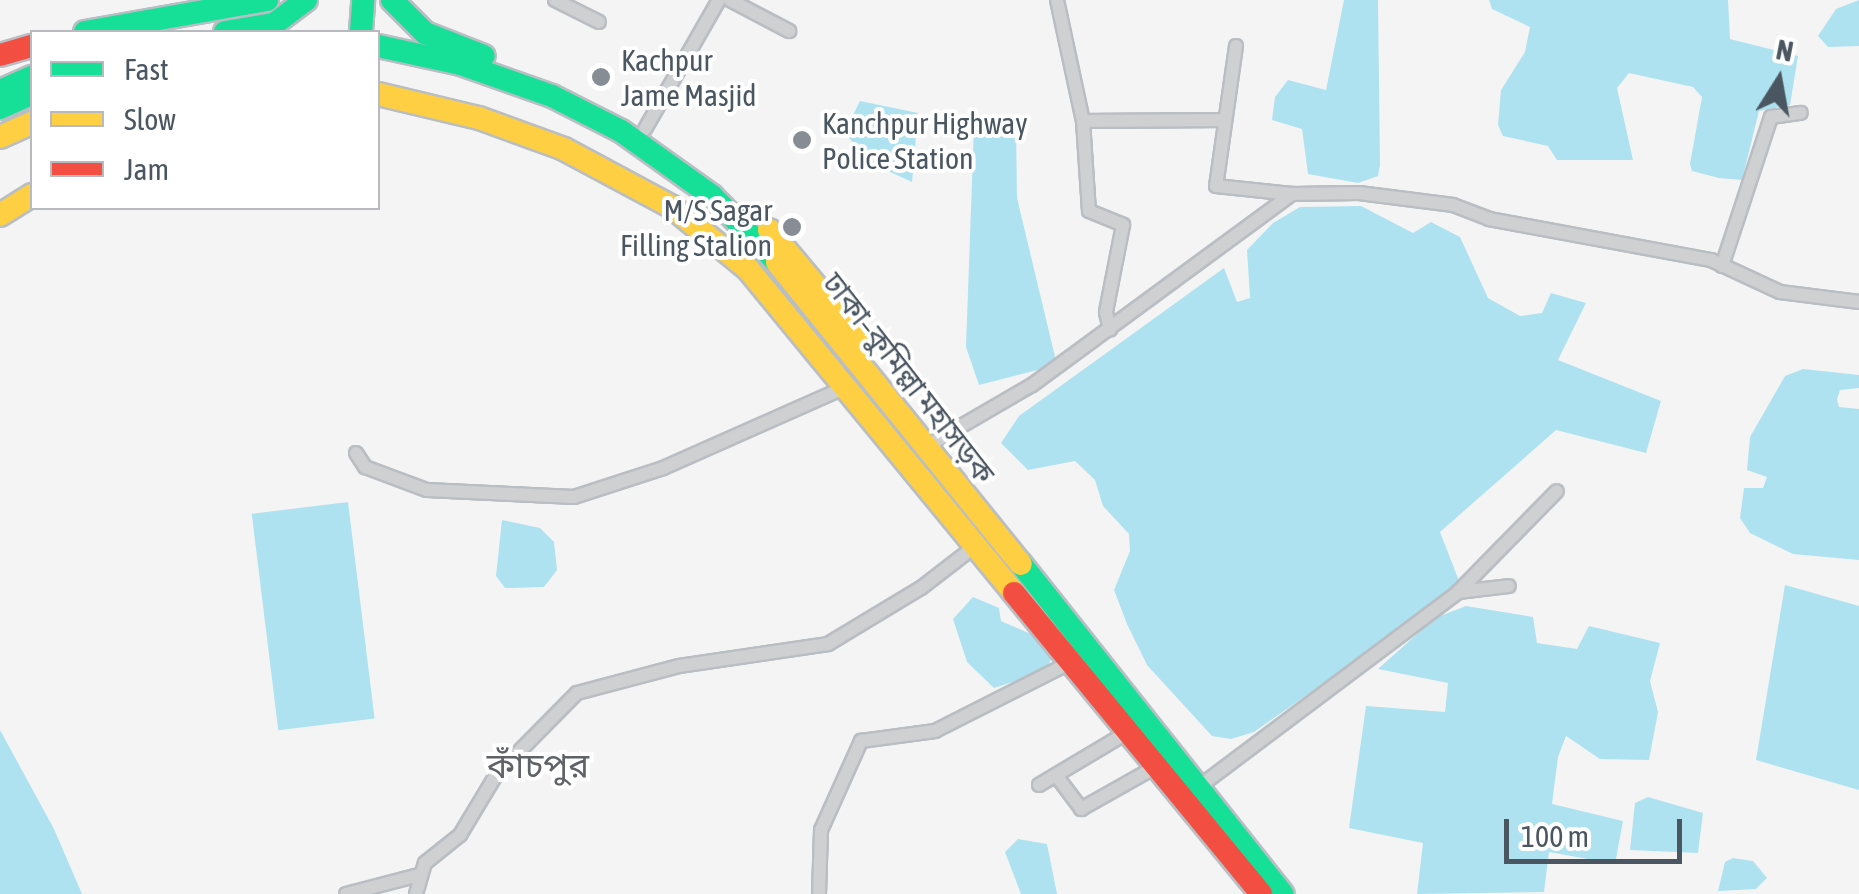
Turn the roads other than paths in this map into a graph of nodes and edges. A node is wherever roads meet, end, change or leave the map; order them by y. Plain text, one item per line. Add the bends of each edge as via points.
1 (266, 0) edge
2 (306, 0) edge
3 (364, 0) edge
4 (392, 0) edge
5 (555, 0) edge
6 (718, 0) edge
7 (730, 0) edge
8 (1057, 0) edge
9 (153, 10) edge
10 (599, 22) dead end
11 (91, 30) edge
12 (237, 30) edge
13 (361, 30) edge
14 (788, 31) dead end
15 (380, 46) edge
16 (1236, 46) dead end
17 (30, 47) edge
18 (0, 55) edge
19 (30, 78) edge
20 (0, 91) edge
21 (380, 94) edge
22 (30, 95) edge
23 (436, 106) junction
24 (0, 108) edge
25 (380, 108) edge
26 (1802, 113) dead end
27 (1225, 120) junction
28 (1083, 121) junction
29 (30, 123) edge
30 (645, 128) junction
31 (0, 137) edge
32 (1292, 194) junction
33 (30, 196) edge
34 (0, 216) edge
35 (1722, 266) junction
36 (1859, 302) edge
37 (1110, 330) junction
38 (873, 375) junction
39 (848, 386) junction
40 (927, 446) junction
41 (356, 453) dead end
42 (1557, 491) dead end
43 (974, 547) junction
44 (1509, 586) dead end
45 (1458, 592) junction
46 (1071, 662) junction
47 (1128, 732) junction
48 (1156, 766) junction
49 (1058, 778) junction
50 (1039, 785) dead end
51 (1200, 786) junction
52 (419, 876) junction
53 (346, 894) edge
54 (416, 894) edge
55 (819, 894) edge
56 (1261, 894) edge
57 (1283, 894) edge

1 - 9 highway
2 - 12 highway via 274,24
3 - 13 highway
4 - 30 highway via 413,25 440,41 538,75
5 - 10 street
6 - 30 street
7 - 14 street
8 - 28 street
9 - 11 highway
15 - 38 highway, ঢাকা–কুমিল্লা মহাসড়ক via 493,74 588,113 684,174 768,251
16 - 27 street
17 - 18 highway
19 - 20 highway
21 - 23 highway, ঢাকা–কুমিল্লা মহাসড়ক
22 - 24 highway
23 - 25 highway
23 - 39 highway, ঢাকা–কুমিল্লা মহাসড়ক via 564,149 672,207 748,268
26 - 35 street via 1771,117
27 - 28 street
27 - 32 street via 1216,186
28 - 37 street via 1088,211 1124,225 1106,312
29 - 31 highway
30 - 38 highway via 710,176 810,272 858,334
32 - 35 street via 1359,193 1454,205
32 - 37 street
33 - 34 highway
35 - 36 street via 1780,292
37 - 40 street
38 - 40 highway, ঢাকা–কুমিল্লা মহাসড়ক
39 - 41 street via 663,468 574,497 427,490 365,466
39 - 43 highway, ঢাকা–কুমিল্লা মহাসড়ক
40 - 51 highway, ঢাকা–কুমিল্লা মহাসড়ক
42 - 45 street
43 - 46 highway, ঢাকা–কুমিল্লা মহাসড়ক
43 - 52 street via 828,644 679,666 577,693 496,774 460,835 424,863
44 - 45 street
45 - 51 street
46 - 47 highway, ঢাকা–কুমিল্লা মহাসড়ক
46 - 55 street via 935,731 861,742 821,830
47 - 48 highway, ঢাকা–কুমিল্লা মহাসড়ক
47 - 49 street
48 - 49 street via 1081,809
48 - 56 highway, ঢাকা–কুমিল্লা মহাসড়ক
49 - 50 street
51 - 57 highway, ঢাকা–কুমিল্লা মহাসড়ক
52 - 53 street
52 - 54 street

